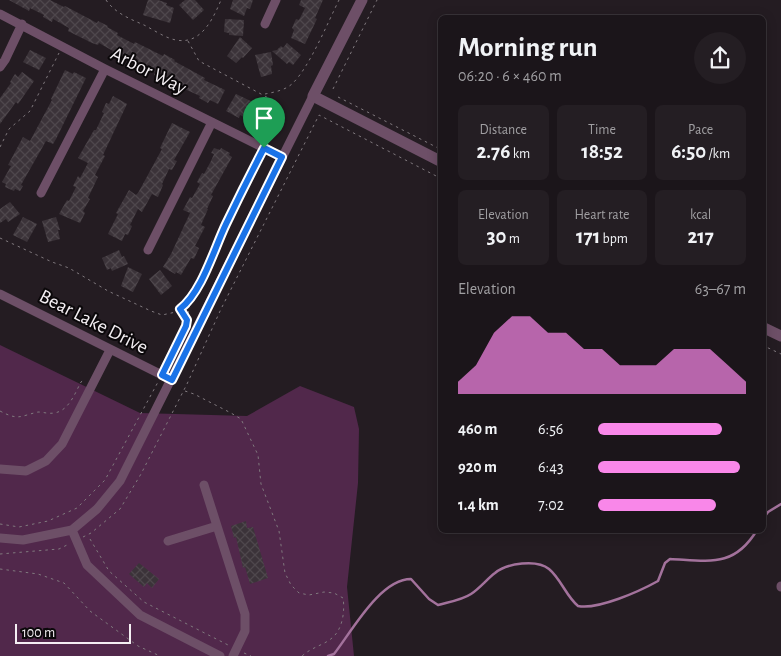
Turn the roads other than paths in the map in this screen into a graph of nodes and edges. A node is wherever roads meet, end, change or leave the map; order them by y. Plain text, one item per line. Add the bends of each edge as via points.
1 (276, 0) edge
2 (362, 0) edge
3 (0, 14) edge
4 (22, 24) junction
5 (266, 24) dead end
6 (0, 67) edge
7 (105, 69) junction
8 (313, 96) junction
9 (212, 122) junction
10 (282, 157) junction
11 (438, 160) edge
12 (41, 193) dead end
13 (148, 250) dead end
14 (0, 294) edge
15 (766, 329) edge
16 (781, 336) edge
17 (110, 350) junction
18 (172, 380) junction
19 (0, 470) edge
20 (204, 484) dead end
21 (217, 526) junction
22 (72, 530) junction
23 (0, 538) edge
24 (168, 541) dead end
25 (235, 652) edge
26 (220, 656) edge

1 - 5 street
2 - 8 street
3 - 4 street, Arbor Way
4 - 6 street
4 - 7 street, Arbor Way
7 - 9 street, Arbor Way
7 - 12 street
8 - 10 street
8 - 11 street
9 - 10 street, Arbor Way
9 - 13 street
10 - 18 street
14 - 17 street, Bear Lake Drive
15 - 16 street
17 - 18 street, Bear Lake Drive
17 - 19 street via 62,444 46,461 26,471
18 - 22 street via 120,480 97,509
20 - 21 street
21 - 24 street
21 - 25 street via 245,614 245,631
22 - 23 street via 23,540
22 - 26 street via 87,565 140,615

